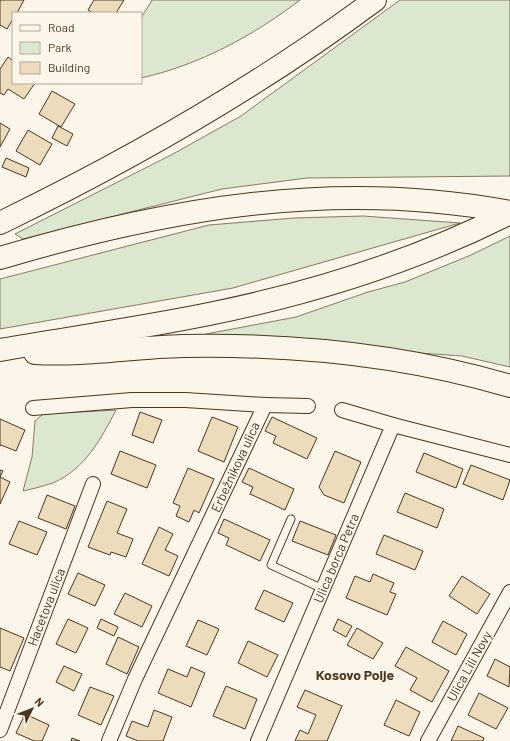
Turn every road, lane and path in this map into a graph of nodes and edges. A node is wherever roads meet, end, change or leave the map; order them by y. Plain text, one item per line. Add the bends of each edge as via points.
1 (375, 0) edge
2 (510, 213) edge
3 (0, 223) edge
4 (0, 258) edge
5 (0, 351) edge
6 (510, 386) edge
7 (265, 405) junction
8 (308, 406) dead end
9 (33, 408) dead end
10 (342, 410) dead end
11 (393, 425) junction
12 (510, 455) edge
13 (93, 484) dead end
14 (291, 519) dead end
15 (323, 589) junction
16 (510, 592) edge
17 (0, 730) edge
18 (109, 741) edge
19 (258, 741) edge
20 (428, 741) edge

1 - 3 highway via 289,60 204,114 116,164
2 - 4 highway via 453,203 372,198 332,197 251,203 131,224
2 - 5 highway via 405,259 289,295 179,320
5 - 6 highway via 64,354 215,346 304,350 425,366
7 - 8 street
7 - 9 street, Erbežnikova ulica via 132,400
7 - 18 street, Erbežnikova ulica
10 - 11 street
11 - 12 street
11 - 15 street, Ulica borca Petra
13 - 17 street, Hacetova ulica
14 - 15 lane via 271,565
15 - 19 street, Ulica borca Petra
16 - 20 street, Ulica Lili Novy

